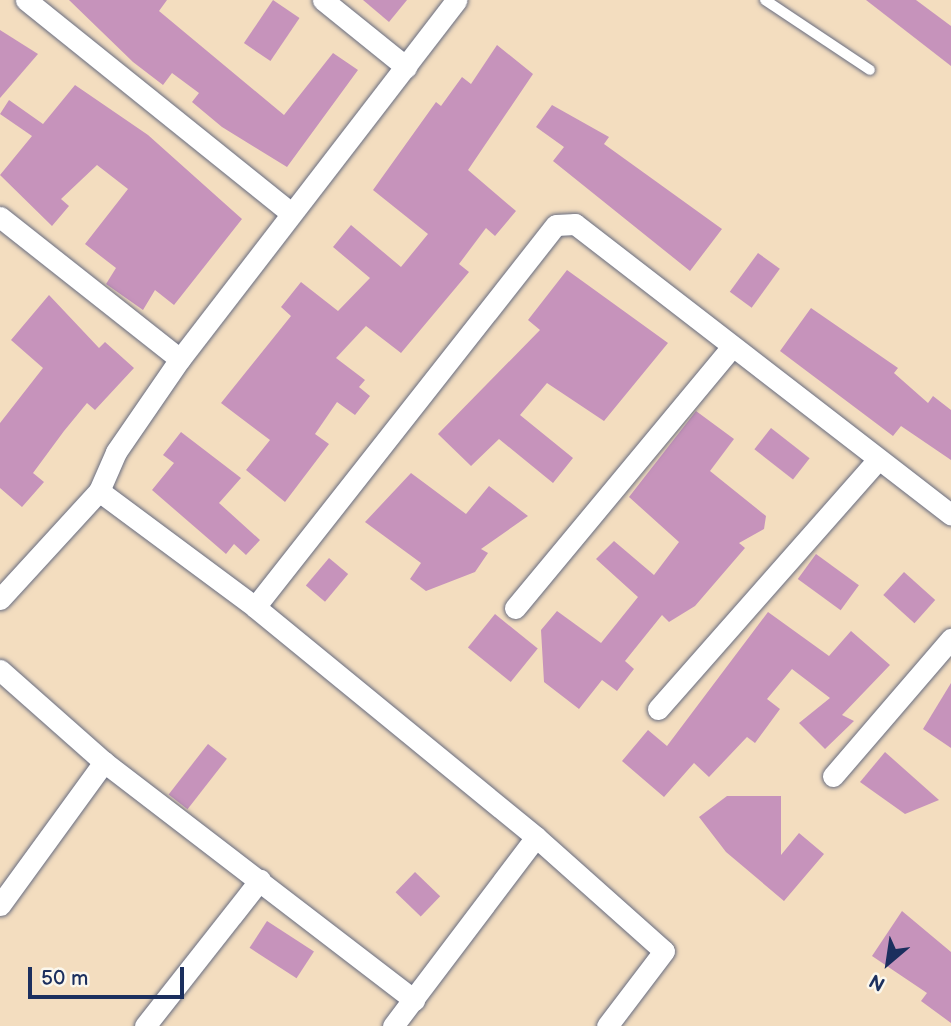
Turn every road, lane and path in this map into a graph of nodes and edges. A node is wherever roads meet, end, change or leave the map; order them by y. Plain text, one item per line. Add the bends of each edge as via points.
1 (26, 0) edge
2 (323, 0) edge
3 (456, 0) edge
4 (765, 0) edge
5 (405, 67) junction
6 (870, 71) dead end
7 (290, 212) junction
8 (0, 217) edge
9 (732, 347) junction
10 (180, 359) junction
11 (877, 461) junction
12 (99, 491) junction
13 (951, 515) edge
14 (0, 599) edge
15 (255, 607) junction
16 (514, 608) dead end
17 (951, 639) edge
18 (0, 670) edge
19 (658, 709) dead end
20 (104, 762) junction
21 (833, 776) dead end
22 (536, 836) junction
23 (260, 880) junction
24 (4, 898) edge
25 (414, 1000) junction
26 (145, 1026) edge
27 (393, 1026) edge
28 (607, 1026) edge

1 - 7 street
2 - 5 street
3 - 5 street
4 - 6 lane
5 - 7 street
7 - 10 street
8 - 10 street
9 - 11 street
9 - 15 street via 575,224 556,225
9 - 16 street
10 - 12 street via 116,452
11 - 13 street
11 - 19 street
12 - 14 street
12 - 15 street
15 - 22 street
17 - 21 street
18 - 20 street
20 - 23 street
20 - 24 street
22 - 25 street
22 - 28 street via 664,951
23 - 25 street
23 - 26 street
25 - 27 street

